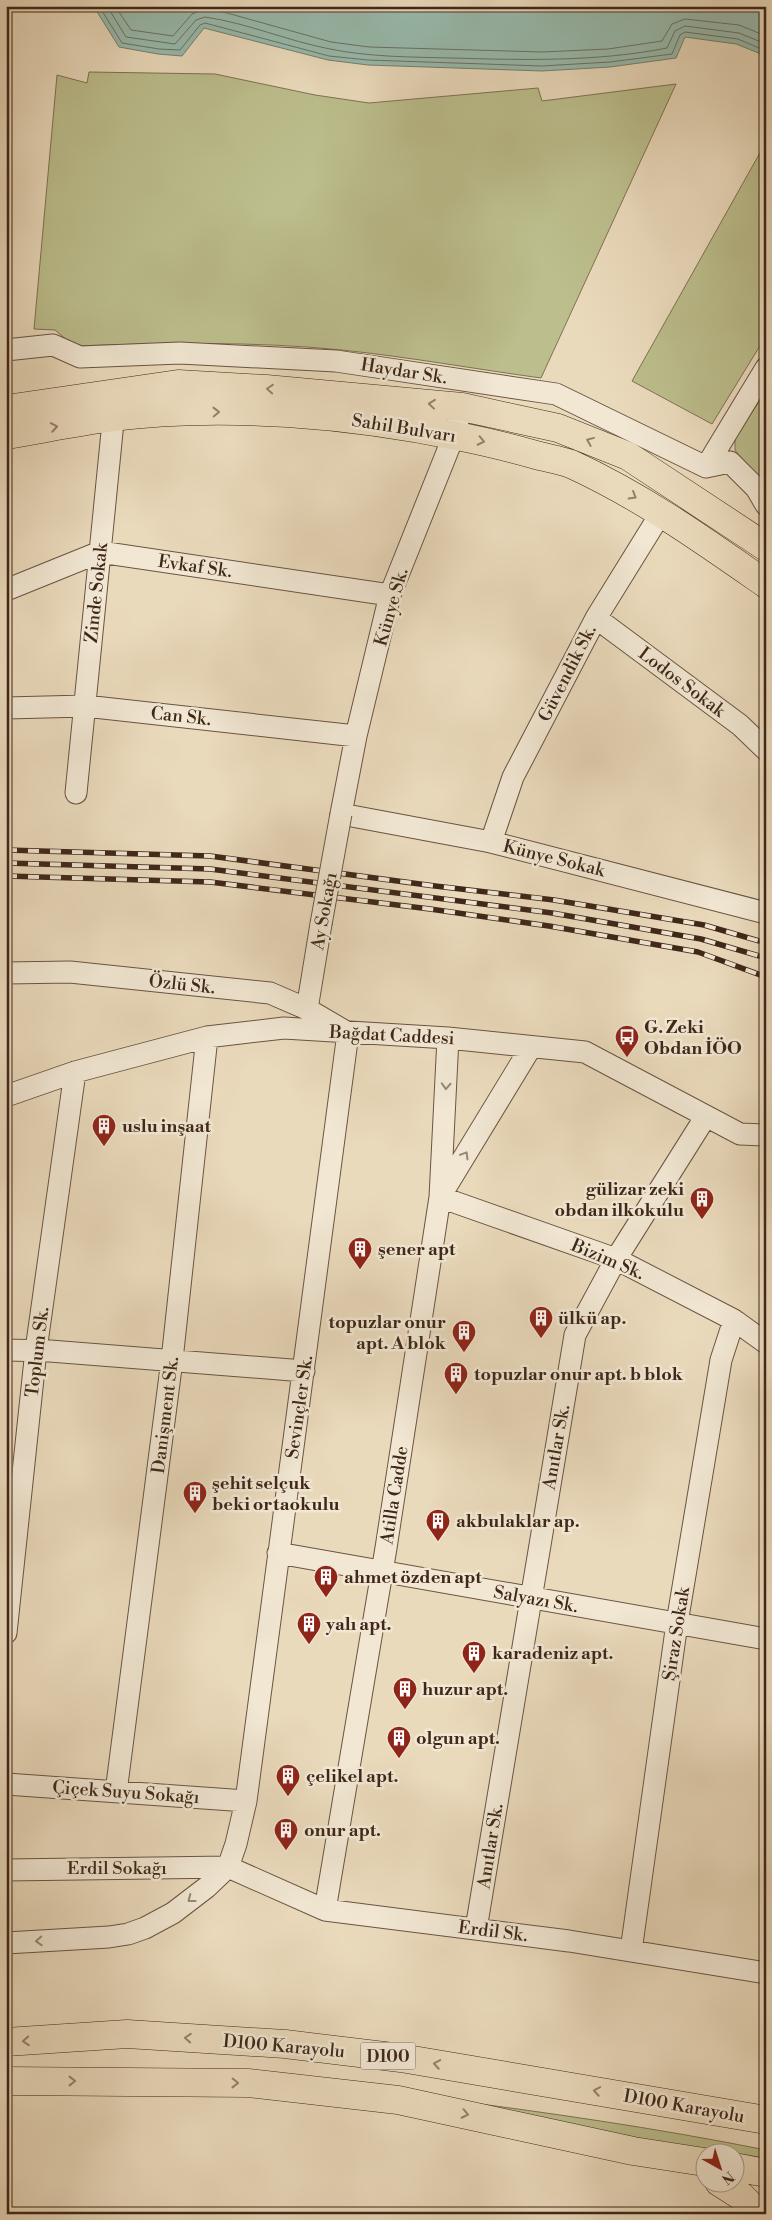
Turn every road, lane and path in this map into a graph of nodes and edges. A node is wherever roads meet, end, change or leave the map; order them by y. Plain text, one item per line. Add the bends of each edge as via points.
1 (6, 350) edge
2 (766, 368) edge
3 (115, 405) junction
4 (462, 407) junction
5 (6, 409) edge
6 (6, 435) edge
7 (454, 435) junction
8 (706, 467) junction
9 (695, 501) junction
10 (766, 505) edge
11 (661, 513) junction
12 (766, 525) edge
13 (766, 547) edge
14 (100, 552) junction
15 (731, 560) junction
16 (766, 584) edge
17 (6, 590) edge
18 (766, 592) edge
19 (390, 595) junction
20 (596, 618) junction
21 (84, 706) junction
22 (6, 708) edge
23 (356, 736) junction
24 (766, 750) edge
25 (76, 793) dead end
26 (340, 814) junction
27 (491, 842) junction
28 (766, 913) edge
29 (6, 973) edge
30 (307, 1009) junction
31 (348, 1033) junction
32 (208, 1037) junction
33 (448, 1038) junction
34 (531, 1046) junction
35 (75, 1072) junction
36 (6, 1096) edge
37 (706, 1116) junction
38 (766, 1135) edge
39 (440, 1197) junction
40 (616, 1259) junction
41 (734, 1320) junction
42 (766, 1343) edge
43 (6, 1350) edge
44 (36, 1350) junction
45 (172, 1360) junction
46 (304, 1371) junction
47 (278, 1554) junction
48 (382, 1572) junction
49 (531, 1598) junction
50 (677, 1623) junction
51 (6, 1633) edge
52 (766, 1638) edge
53 (6, 1784) edge
54 (116, 1792) junction
55 (246, 1800) junction
56 (228, 1867) junction
57 (6, 1870) edge
58 (325, 1910) junction
59 (476, 1929) junction
60 (6, 1943) edge
61 (631, 1951) junction
62 (766, 1973) edge
63 (6, 2042) edge
64 (6, 2081) edge
65 (766, 2120) edge
66 (633, 2151) junction
67 (694, 2160) edge
68 (744, 2169) edge
69 (694, 2171) edge
70 (766, 2173) edge
71 (735, 2192) edge
72 (759, 2214) edge

1 - 8 street, Haydar Sk. via 53,345 80,357 180,353 336,361 556,394
2 - 8 street
4 -> 3 highway, Sahil Bulvarı via 178,384
3 - 5 highway, Sahil Bulvarı
6 -> 3 highway, Sahil Bulvarı
3 -> 7 highway, Sahil Bulvarı via 165,413 238,412 329,417
3 - 14 street, Zinde Sokak
4 - 7 street, Künye Sk.
9 -> 4 highway, Sahil Bulvarı via 628,456 558,428
7 -> 11 highway, Sahil Bulvarı via 569,463
7 - 19 street, Künye Sk.
8 - 10 street via 730,462 756,488
9 - 12 highway via 745,513
9 - 13 highway, Sahil Bulvarı
11 - 15 highway, Sahil Bulvarı
11 - 20 street, Güvendik Sk.
14 - 17 street
14 - 19 street, Evkaf Sk.
14 - 21 street, Zinde Sokak
15 - 16 highway, Sahil Bulvarı
15 - 18 highway
19 - 23 street, Künye Sk.
20 - 24 street, Lodos Sokak via 740,725
20 - 27 street, Güvendik Sk. via 514,777
21 - 22 street, Can Sk.
21 - 23 street, Can Sk.
21 - 25 street, Zinde Sokak
23 - 26 street, Künye Sk.
26 - 27 street, Künye Sokak
26 - 30 street, Ay Sokağı, bridge
27 - 28 street, Künye Sokak
29 - 30 street, Özlü Sk. via 70,972 270,993
30 - 31 street, Özlü Sk.
31 - 32 street, Bağdat Caddesi via 284,1028
31 - 33 street, Bağdat Caddesi
31 - 46 street, Sevinçler Sk.
32 - 35 street, Bağdat Caddesi
32 - 45 street, Danişment Sk.
33 - 34 street, Bağdat Caddesi
33 -> 39 street, Atilla Cadde
34 - 37 street, Bağdat Caddesi via 585,1052
39 -> 34 street, Atilla Cadde
35 - 36 street, Bağdat Caddesi
35 - 44 street, Toplum Sk.
37 - 38 street, Bağdat Caddesi via 740,1134
37 - 40 street, Anıtlar Sk.
39 - 40 street, Bizim Sk.
39 - 48 street, Atilla Cadde
40 - 41 street, Bizim Sk.
40 - 49 street, Anıtlar Sk. via 575,1335
41 - 42 street, Bizim Sk.
41 - 50 street, Şiraz Sokak via 721,1360
43 - 44 street
44 - 45 street
44 - 51 street, Toplum Sk.
45 - 46 street
45 - 54 street, Danişment Sk.
46 - 47 street, Sevinçler Sk.
47 - 48 street, Salyazı Sk.
47 - 55 street, Sevinçler Sk.
48 - 49 street, Salyazı Sk.
48 - 58 street, Atilla Cadde
49 - 50 street, Salyazı Sk.
49 - 59 street, Anıtlar Sk.
50 - 52 street, Salyazı Sk.
50 - 61 street, Şiraz Sokak
53 - 54 street, Çiçek Suyu Sokağı
54 - 55 street, Çiçek Suyu Sokağı
55 - 56 street, Sevinçler Sk.
56 - 57 street, Erdil Sokağı
56 - 58 street, Erdil Sk.
56 -> 60 street via 173,1913 145,1928 109,1937
58 - 59 street, Erdil Sk.
59 - 61 street, Erdil Sk.
61 - 62 street, Erdil Sk.
65 -> 63 highway, D100 Karayolu / D100 via 401,2058 286,2044 127,2034
64 -> 66 highway, D100 via 248,2083 398,2100
66 - 67 highway, D100
66 - 69 highway
68 - 70 highway
71 - 72 highway

